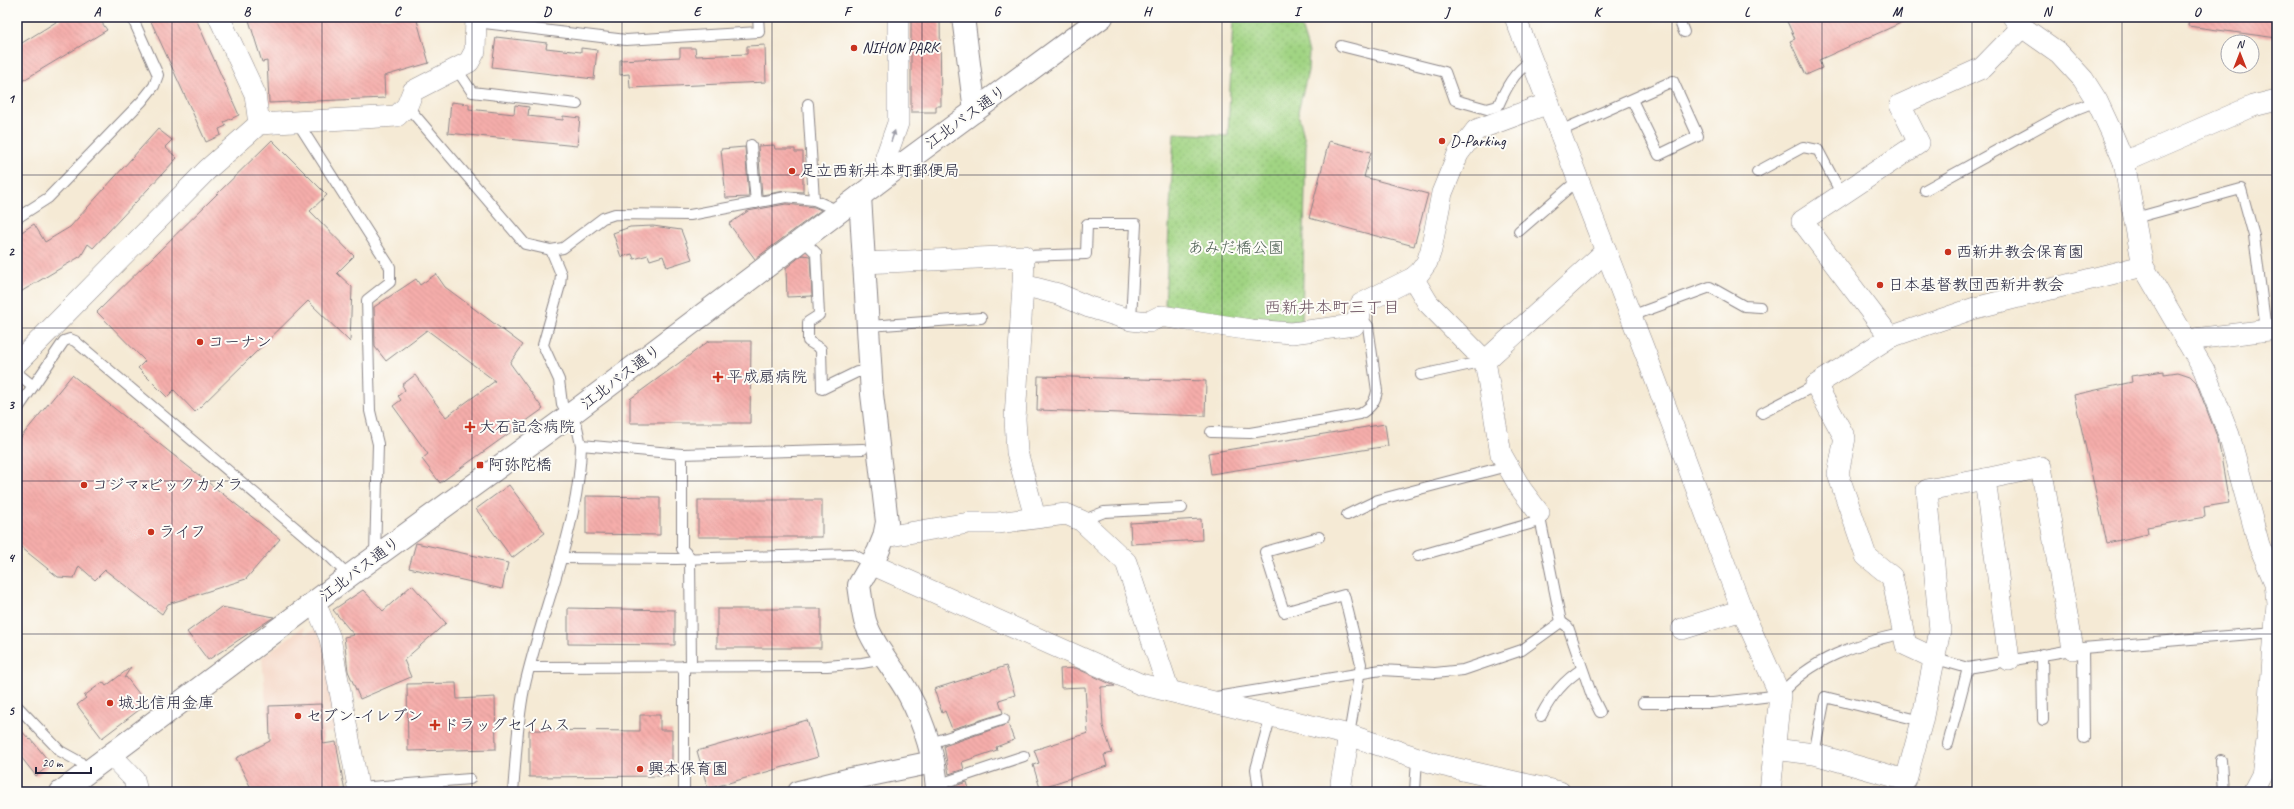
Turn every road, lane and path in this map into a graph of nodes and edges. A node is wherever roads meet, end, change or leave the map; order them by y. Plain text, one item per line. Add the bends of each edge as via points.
1 (132, 17) edge
2 (220, 17) edge
3 (758, 17) edge
4 (898, 17) edge
5 (963, 17) edge
6 (1102, 17) edge
7 (1514, 17) edge
8 (1678, 17) edge
9 (476, 19) edge
10 (2018, 22) edge
11 (1684, 32) dead end
12 (1341, 46) dead end
13 (1531, 61) junction
14 (456, 68) junction
15 (1632, 100) junction
16 (2277, 100) edge
17 (2097, 101) junction
18 (1549, 103) junction
19 (577, 104) dead end
20 (808, 104) dead end
21 (407, 106) junction
22 (975, 111) junction
23 (1496, 115) junction
24 (298, 123) junction
25 (260, 124) junction
26 (1560, 131) junction
27 (751, 145) dead end
28 (2124, 162) junction
29 (1757, 172) dead end
30 (889, 174) junction
31 (1578, 180) junction
32 (1925, 190) dead end
33 (1841, 193) junction
34 (860, 196) junction
35 (814, 200) junction
36 (756, 203) junction
37 (839, 211) junction
38 (17, 218) edge
39 (2135, 218) junction
40 (1518, 231) dead end
41 (802, 239) junction
42 (551, 250) junction
43 (1605, 252) junction
44 (1024, 256) junction
45 (864, 263) junction
46 (2143, 266) junction
47 (1413, 278) junction
48 (1023, 285) junction
49 (1760, 307) dead end
50 (1360, 315) junction
51 (1631, 316) junction
52 (981, 318) dead end
53 (1131, 320) junction
54 (870, 326) junction
55 (2272, 330) edge
56 (1890, 337) junction
57 (2186, 340) junction
58 (1485, 361) junction
59 (17, 363) edge
60 (871, 372) junction
61 (17, 373) edge
62 (1421, 375) dead end
63 (1816, 384) junction
64 (34, 386) junction
65 (17, 410) edge
66 (1762, 413) dead end
67 (570, 415) junction
68 (1211, 432) dead end
69 (581, 445) junction
70 (863, 449) dead end
71 (682, 454) junction
72 (1507, 466) junction
73 (1985, 479) junction
74 (1182, 508) dead end
75 (1347, 515) dead end
76 (1035, 517) junction
77 (1539, 517) junction
78 (1082, 521) junction
79 (884, 537) junction
80 (1319, 537) dead end
81 (1418, 556) dead end
82 (375, 557) junction
83 (690, 557) junction
84 (561, 558) junction
85 (871, 564) junction
86 (349, 576) junction
87 (315, 603) junction
88 (2277, 603) edge
89 (1742, 610) junction
90 (1561, 622) junction
91 (1682, 629) dead end
92 (2274, 632) junction
93 (1904, 633) junction
94 (2078, 648) junction
95 (2042, 654) junction
96 (885, 658) junction
97 (1936, 658) junction
98 (2009, 660) junction
99 (687, 666) junction
100 (531, 667) junction
101 (1968, 668) junction
102 (1582, 669) junction
103 (1360, 673) junction
104 (1169, 691) junction
105 (1780, 695) junction
106 (1206, 699) junction
107 (1643, 704) dead end
108 (17, 706) edge
109 (1600, 712) dead end
110 (1271, 715) junction
111 (1541, 716) dead end
112 (1004, 719) dead end
113 (2043, 720) dead end
114 (1922, 721) junction
115 (1349, 735) junction
116 (2084, 738) dead end
117 (1948, 744) dead end
118 (1774, 749) junction
119 (930, 753) junction
120 (111, 754) junction
121 (1814, 754) junction
122 (1024, 756) dead end
123 (1417, 758) junction
124 (2221, 760) dead end
125 (89, 772) junction
126 (470, 779) dead end
127 (851, 785) edge
128 (937, 788) edge
129 (359, 790) edge
130 (61, 792) edge
131 (137, 792) edge
132 (513, 792) edge
133 (684, 792) edge
134 (798, 792) edge
135 (1259, 792) edge
136 (1342, 792) edge
137 (1415, 792) edge
138 (1560, 792) edge
139 (1770, 792) edge
140 (2223, 792) edge
141 (2253, 792) edge

1 - 38 lane via 158,75 154,86 48,198
2 - 25 street via 255,94
3 - 9 lane via 759,32 626,40
30 -> 4 street via 886,157 898,122
5 - 22 main road
6 - 22 main road, 江北バス通り
7 - 13 street
8 - 11 lane
9 - 14 street via 475,51 469,62
10 - 17 street via 2059,53 2083,79
10 - 33 street via 1982,68 1900,105 1919,143
12 - 23 lane via 1445,72 1456,100 1487,109
13 - 18 street
13 - 23 lane via 1521,68 1508,84
14 - 19 lane via 472,92
14 - 21 street via 414,91
15 - 15 lane via 1673,81 1698,136 1659,155
15 - 26 lane
16 - 28 street via 2253,106
17 - 28 street
17 - 32 lane via 2061,116
18 - 23 street
18 - 26 street
20 - 35 lane
21 - 24 street via 397,116
21 - 42 lane via 525,244
22 - 30 main road, 江北バス通り
23 - 47 street via 1476,130 1458,154 1440,198 1427,262
24 - 25 street
24 - 82 lane via 390,267 390,282 367,300 370,411 378,444
25 - 59 street via 208,169
26 - 31 street
27 - 36 lane
28 - 39 street
29 - 33 lane via 1803,147 1818,150
30 - 34 main road, 江北バス通り
31 - 40 lane
31 - 43 street
33 - 56 street via 1802,221
34 - 37 main road, 江北バス通り
34 - 45 main road
35 - 36 lane via 786,196
35 - 37 lane
36 - 42 lane via 690,214 615,214 603,218 563,248
37 - 41 main road, 江北バス通り
39 - 46 street
39 - 55 lane via 2241,189 2254,236
41 - 60 lane via 816,253 819,314 808,322 808,341 821,349 822,389 857,372
41 - 67 main road, 江北バス通り
42 - 67 lane via 561,274 560,286 543,345 560,380 562,404
43 - 51 street
43 - 58 street
44 - 45 street
44 - 48 street
44 - 53 lane via 1086,254 1087,224 1136,224
45 - 54 main road
46 - 56 street via 1975,308
46 - 57 street
47 - 50 street via 1361,304
47 - 58 street via 1428,303
48 - 53 street via 1058,294
48 - 76 street via 1015,419 1017,452
49 - 51 lane via 1744,306 1710,287
50 - 53 street via 1354,325 1292,333 1251,330 1161,316 1148,322
50 - 68 lane via 1368,326 1377,391 1369,409 1360,414 1250,433
51 - 89 street
52 - 54 lane
54 - 60 main road
55 - 57 street
56 - 63 street
57 - 88 street via 2204,370 2229,435 2259,545 2275,583
58 - 62 lane
58 - 72 street via 1501,454
60 - 79 main road via 887,522
61 - 64 lane
63 - 66 lane
63 - 93 street via 1845,438 1838,474 1866,556 1892,578
64 - 65 lane
64 - 86 lane via 64,341 75,341 330,557
67 - 69 lane via 577,427
67 - 82 main road, 江北バス通り
69 - 71 lane
69 - 84 lane via 581,471
70 - 71 lane
71 - 83 lane via 682,549
72 - 75 lane via 1378,500
72 - 77 street
73 - 94 street via 2041,467
73 - 97 street via 1927,490 1940,630
73 - 98 street
74 - 78 lane via 1104,512
76 - 78 street via 1066,514
76 - 79 street via 998,523 969,523
77 - 81 lane
77 - 90 lane
78 - 104 street via 1126,562
79 - 85 main road
80 - 103 lane via 1265,552 1284,612 1344,595 1361,664
82 - 86 main road, 江北バス通り
83 - 84 lane
83 - 85 lane via 852,554
83 - 99 lane
84 - 100 lane
85 - 96 main road via 859,584 863,611 869,629
85 - 104 street via 1140,684
86 - 87 main road, 江北バス通り
87 - 120 main road, 江北バス通り
87 - 129 street via 330,638
88 - 92 street
89 - 91 street
89 - 105 street
90 - 102 lane via 1568,627
90 - 103 lane via 1522,650 1463,670 1435,673 1381,670
92 - 94 lane
92 - 141 street via 2262,775
93 - 97 street via 1906,645
93 - 105 lane via 1863,644 1815,664 1790,683
94 - 95 lane
94 - 116 lane
95 - 98 lane
95 - 113 lane
96 - 99 lane via 827,666
96 - 119 main road via 909,695
97 - 101 lane
97 - 114 street
98 - 101 lane
99 - 100 lane
99 - 133 lane
100 - 132 lane via 524,690
101 - 117 lane
102 - 109 lane
102 - 111 lane via 1569,677
103 - 106 lane
103 - 115 lane
104 - 106 street
105 - 107 lane via 1713,703
105 - 118 street
106 - 110 street
108 - 125 lane via 60,751 80,762
110 - 115 street
110 - 135 lane via 1256,769
112 - 119 lane
114 - 121 street via 1906,780
114 - 121 lane via 1825,697
115 - 123 street
115 - 136 street via 1341,783
118 - 121 street
118 - 139 street
119 - 127 main road
119 - 128 main road
120 - 125 main road, 江北バス通り
120 - 131 street via 134,779
122 - 128 lane
123 - 137 lane
123 - 138 street
124 - 140 lane
125 - 130 main road, 江北バス通り
126 - 129 lane
127 - 134 main road

